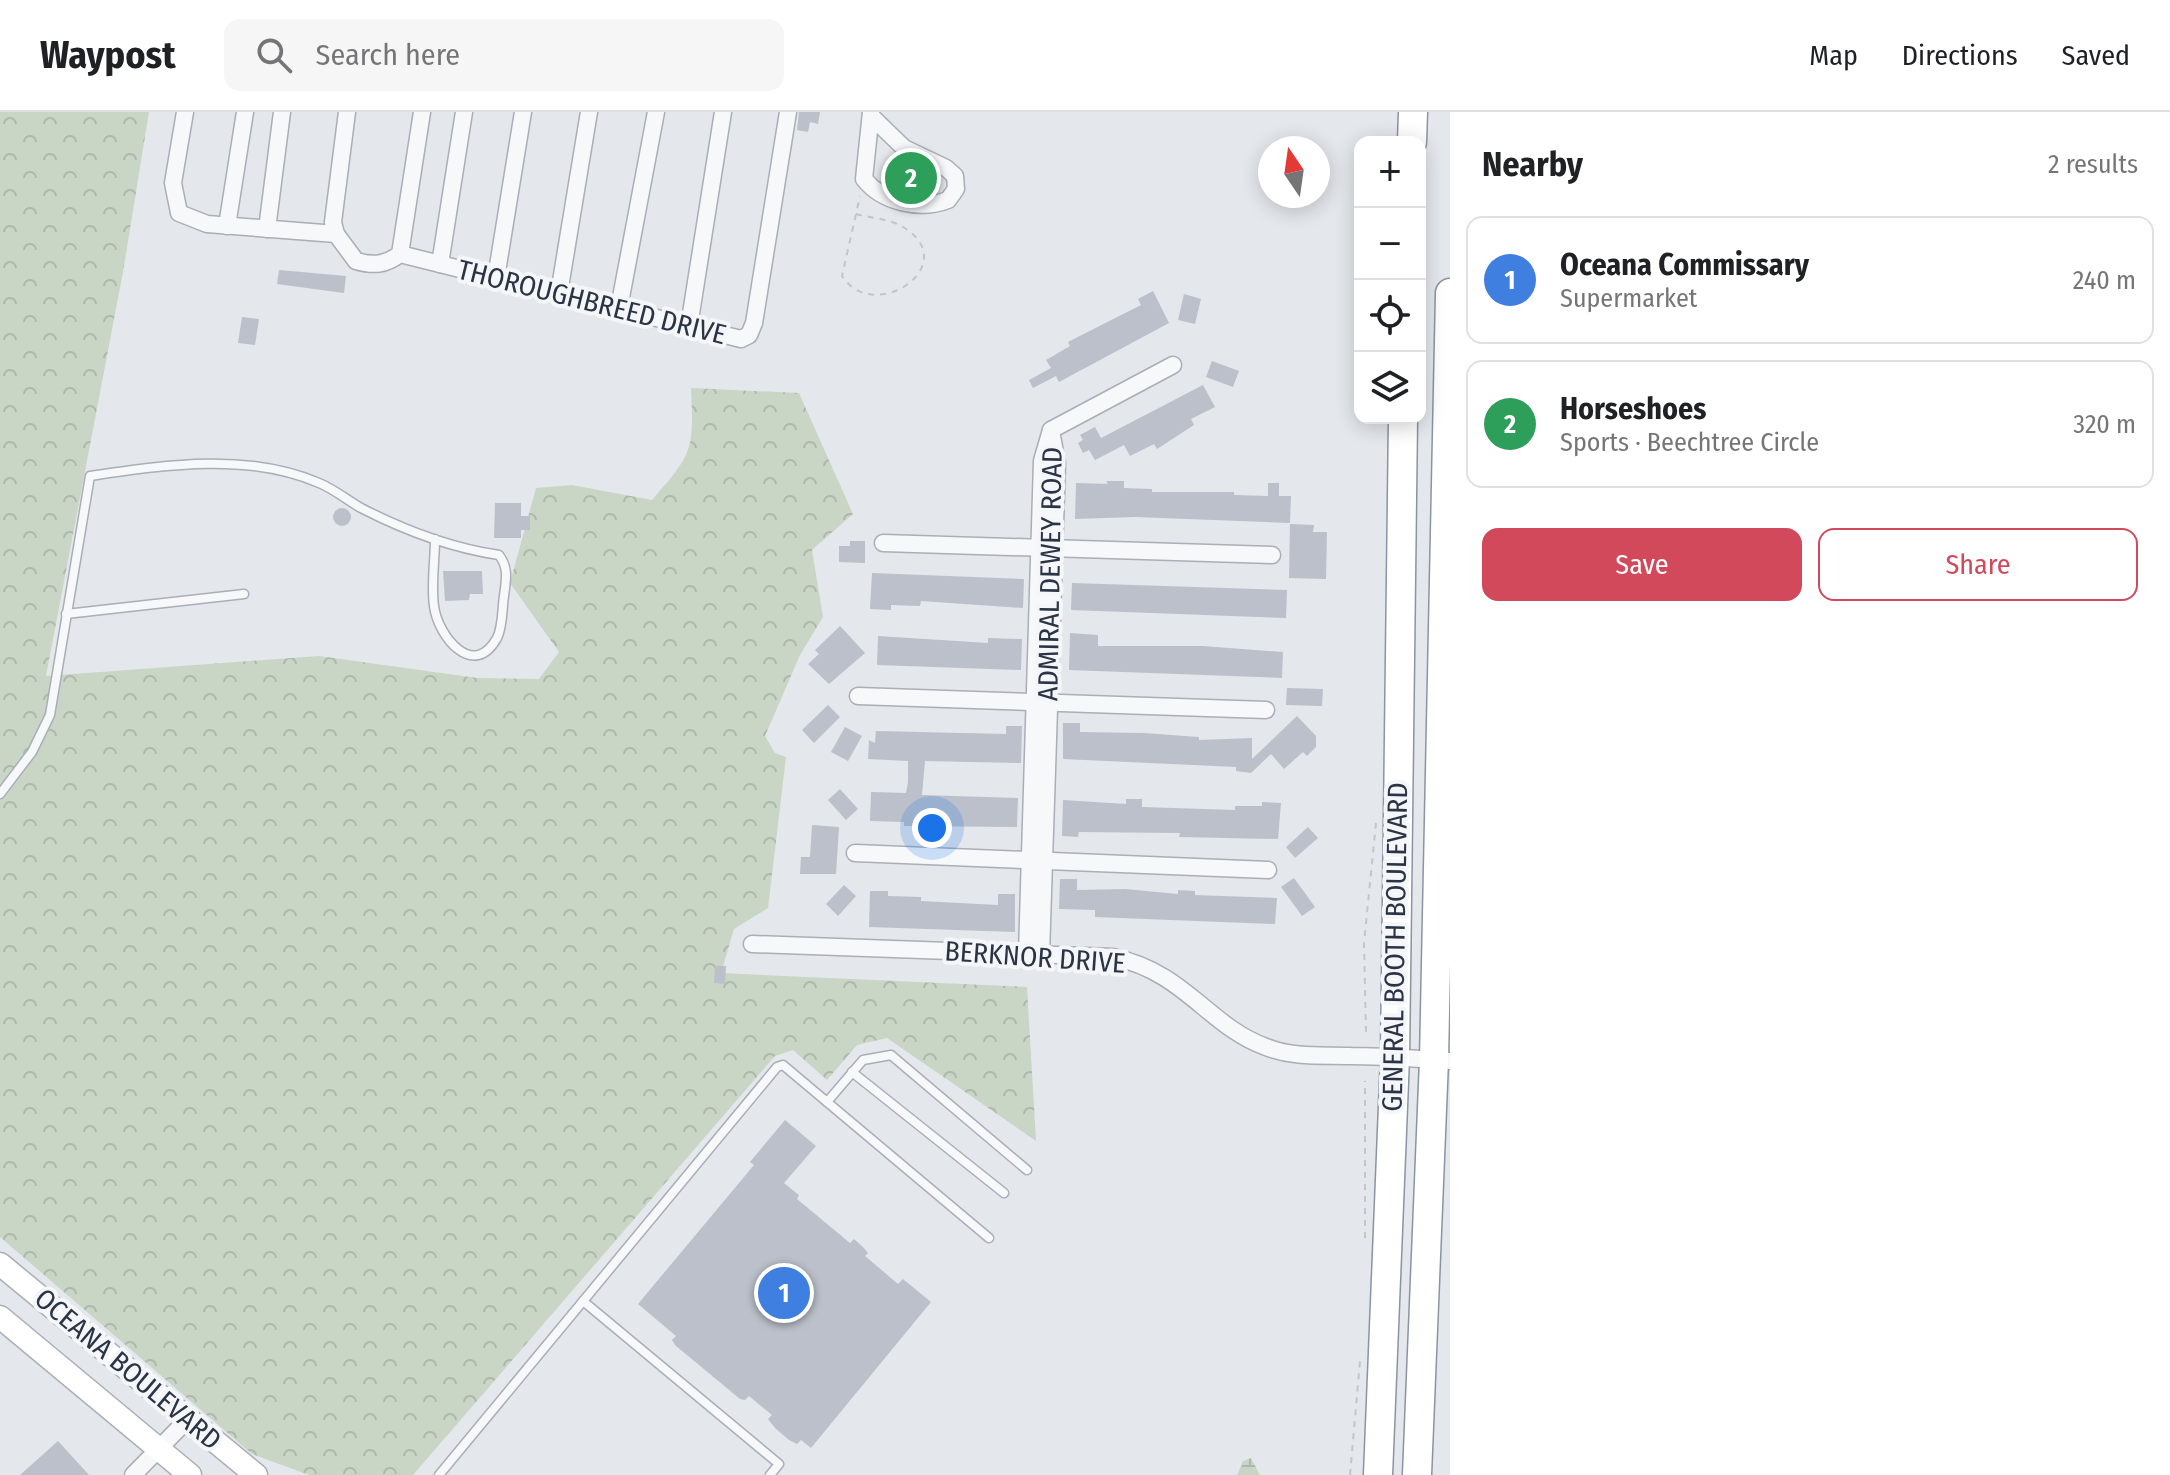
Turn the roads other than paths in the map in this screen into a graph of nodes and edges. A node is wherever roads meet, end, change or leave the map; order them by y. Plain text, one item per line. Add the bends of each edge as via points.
1 (185, 112) edge
2 (245, 112) edge
3 (282, 112) edge
4 (347, 112) edge
5 (422, 112) edge
6 (464, 112) edge
7 (523, 112) edge
8 (589, 112) edge
9 (656, 112) edge
10 (723, 112) edge
11 (788, 112) edge
12 (1413, 112) edge
13 (871, 114) edge
14 (1412, 136) edge
15 (227, 226) junction
16 (267, 229) junction
17 (336, 234) junction
18 (400, 254) junction
19 (440, 264) junction
20 (496, 278) junction
21 (559, 293) junction
22 (1450, 293) edge
23 (619, 308) junction
24 (689, 326) junction
25 (1173, 365) dead end
26 (1403, 424) edge
27 (435, 539) junction
28 (883, 543) dead end
29 (1047, 548) junction
30 (1272, 555) dead end
31 (244, 594) dead end
32 (66, 614) junction
33 (858, 696) dead end
34 (1042, 705) junction
35 (1266, 710) dead end
36 (0, 794) edge
37 (855, 853) dead end
38 (1037, 859) junction
39 (1268, 870) dead end
40 (752, 944) dead end
41 (1034, 953) junction
42 (1395, 1057) junction
43 (1442, 1060) edge
44 (852, 1072) junction
45 (827, 1102) junction
46 (1027, 1170) dead end
47 (1004, 1193) dead end
48 (989, 1238) dead end
49 (0, 1264) edge
50 (583, 1301) junction
51 (0, 1317) edge
52 (188, 1419) junction
53 (159, 1449) junction
54 (133, 1475) edge
55 (190, 1475) edge
56 (256, 1475) edge
57 (439, 1475) edge
58 (770, 1475) edge
59 (1378, 1475) edge
60 (1417, 1475) edge

1 - 15 street via 173,201 190,220
2 - 15 street
3 - 16 street
4 - 17 street via 333,222
5 - 18 street
6 - 19 street
7 - 20 street
8 - 21 street
9 - 23 street
10 - 24 street
11 - 24 street, THOROUGHBREED DRIVE via 749,335 741,339
12 - 14 highway
13 - 13 street via 904,148 955,176 956,189 948,200 921,207 874,191 864,179
15 - 16 street
16 - 17 street
17 - 18 street, THOROUGHBREED DRIVE via 356,261 372,265
18 - 19 street, THOROUGHBREED DRIVE
19 - 20 street, THOROUGHBREED DRIVE
20 - 21 street, THOROUGHBREED DRIVE
21 - 23 street, THOROUGHBREED DRIVE
22 - 43 highway, GENERAL BOOTH BOULEVARD
23 - 24 street, THOROUGHBREED DRIVE
25 - 29 street, ADMIRAL DEWEY ROAD via 1051,430 1057,463
26 - 42 highway, GENERAL BOOTH BOULEVARD
27 - 27 lane via 499,555 507,571 499,635 476,655 460,653 439,625 433,606
27 - 32 lane via 319,483 275,469 169,464 90,476
28 - 29 street
29 - 30 street
29 - 34 street, ADMIRAL DEWEY ROAD
31 - 32 lane
32 - 36 lane via 45,730
33 - 34 street
34 - 35 street
34 - 38 street, ADMIRAL DEWEY ROAD
37 - 38 street
38 - 39 street
38 - 41 street, ADMIRAL DEWEY ROAD
40 - 41 street, BERKNOR DRIVE
41 - 42 street, BERKNOR DRIVE via 1135,961 1169,977 1264,1047 1312,1057
42 - 43 street, BERKNOR DRIVE
42 - 59 highway, GENERAL BOOTH BOULEVARD
43 - 60 highway, GENERAL BOOTH BOULEVARD
44 - 45 lane
44 - 46 lane via 863,1060 891,1055
44 - 47 lane
45 - 48 lane
45 - 50 lane via 783,1065 777,1067
49 - 52 main road, OCEANA BOULEVARD
50 - 57 lane
50 - 58 lane via 779,1464
51 - 53 main road, OCEANA BOULEVARD
52 - 53 street
52 - 56 main road, OCEANA BOULEVARD
53 - 54 street
53 - 55 main road, OCEANA BOULEVARD

